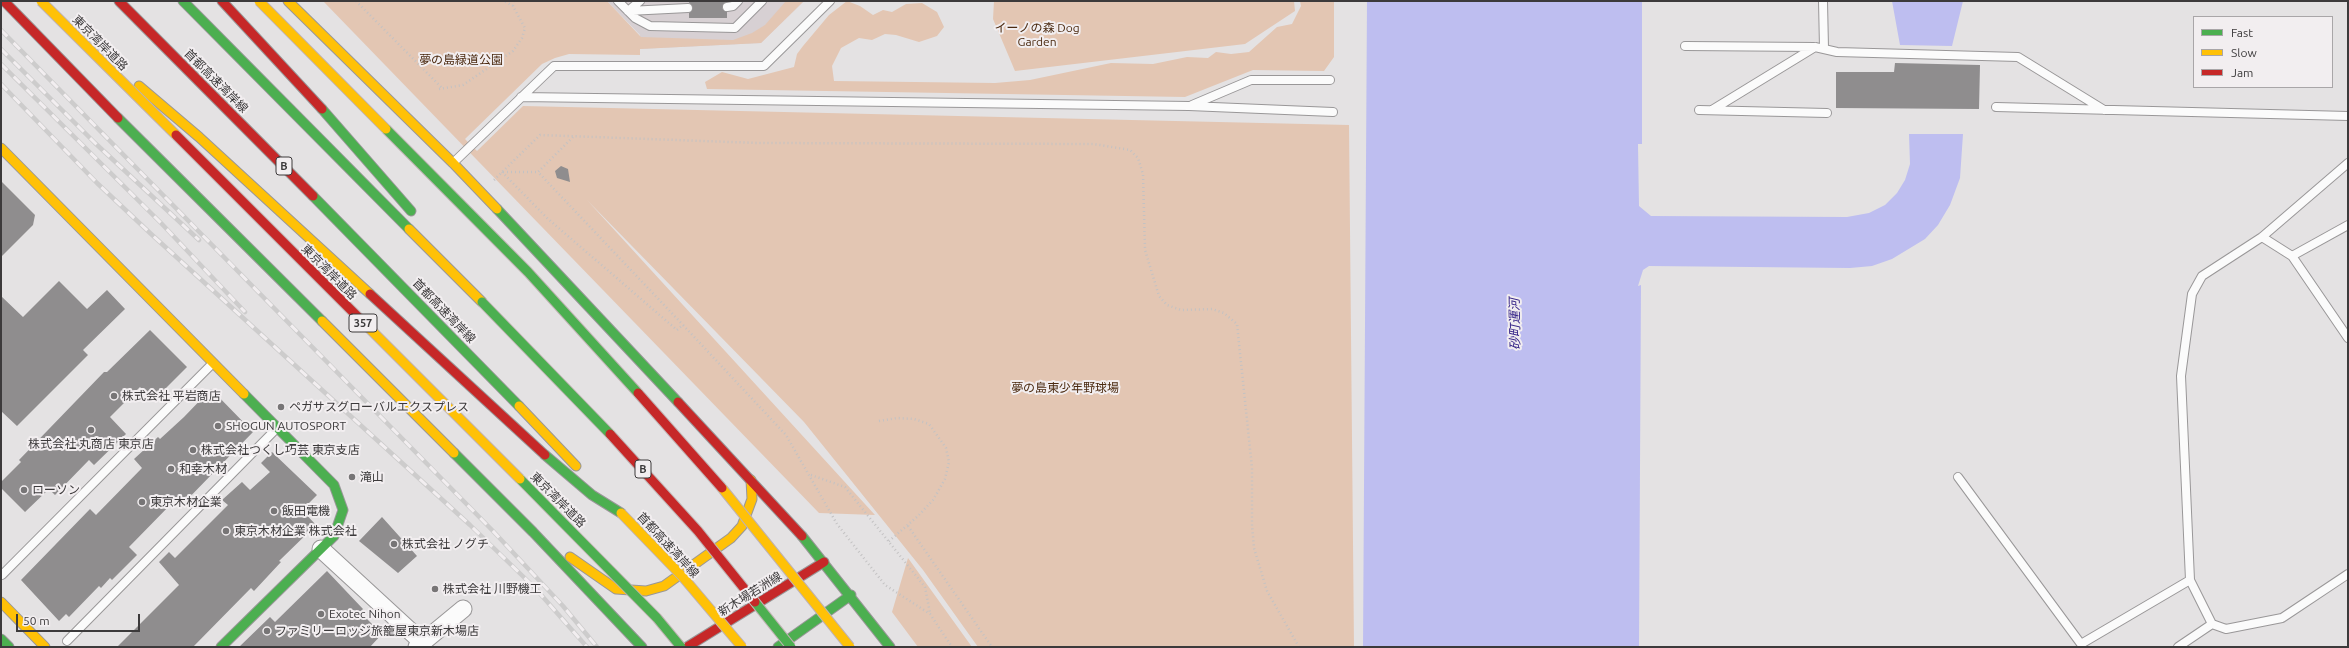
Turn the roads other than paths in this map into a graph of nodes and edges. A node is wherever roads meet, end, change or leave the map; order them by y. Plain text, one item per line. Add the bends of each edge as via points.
1 (4, 1) edge
2 (31, 1) edge
3 (42, 1) edge
4 (119, 1) edge
5 (183, 1) edge
6 (222, 1) edge
7 (259, 1) edge
8 (288, 1) edge
9 (618, 1) edge
10 (640, 1) edge
11 (738, 1) edge
12 (762, 1) edge
13 (830, 1) edge
14 (1823, 1) edge
15 (727, 7) dead end
16 (688, 8) dead end
17 (628, 11) junction
18 (1685, 46) dead end
19 (1815, 47) junction
20 (1824, 48) junction
21 (1330, 80) dead end
22 (521, 97) junction
23 (1190, 106) junction
24 (1996, 107) dead end
25 (1698, 110) dead end
26 (1711, 110) junction
27 (2104, 110) junction
28 (1333, 112) dead end
29 (1827, 113) dead end
30 (2348, 116) edge
31 (1, 148) edge
32 (453, 163) junction
33 (2348, 163) edge
34 (419, 220) dead end
35 (2348, 225) edge
36 (2262, 237) junction
37 (2292, 256) junction
38 (455, 261) dead end
39 (482, 302) junction
40 (2348, 338) edge
41 (213, 363) junction
42 (277, 427) junction
43 (583, 473) dead end
44 (1958, 477) dead end
45 (751, 480) junction
46 (594, 484) dead end
47 (621, 513) junction
48 (533, 532) junction
49 (321, 549) junction
50 (824, 562) junction
51 (2348, 574) edge
52 (2, 575) dead end
53 (2190, 580) junction
54 (851, 595) junction
55 (1, 602) edge
56 (463, 609) dead end
57 (2212, 624) junction
58 (1, 639) edge
59 (68, 641) dead end
60 (420, 645) edge
61 (9, 647) edge
62 (45, 647) edge
63 (221, 647) edge
64 (642, 647) edge
65 (681, 647) edge
66 (687, 647) edge
67 (742, 647) edge
68 (778, 647) edge
69 (791, 647) edge
70 (850, 647) edge
71 (890, 647) edge
72 (2178, 647) edge

1 - 48 main road, 357
2 - 47 main road via 93,48 199,137 430,352 586,490
3 - 65 main road, 東京湾岸道路 / 357, bridge via 570,529 657,618
4 - 43 main road, 首都高速湾岸線 / B via 448,332
5 - 39 main road, B
6 - 34 main road via 297,80
7 - 70 main road, bridge via 522,267 648,404 712,477
8 - 32 main road
9 - 17 lane
10 - 17 lane
11 - 15 lane
12 - 17 lane via 735,28 650,26
13 - 22 lane via 764,66 554,66
14 - 20 lane
16 - 17 lane
18 - 19 lane
19 - 20 lane
19 - 26 lane
20 - 27 lane via 1837,52 2018,57
21 - 23 lane via 1251,80
22 - 23 lane
22 - 32 lane
23 - 28 lane
24 - 27 lane
25 - 26 lane
26 - 29 lane
27 - 30 lane
31 - 41 main road
32 - 45 main road
33 - 36 lane
35 - 37 lane
36 - 37 lane
36 - 53 lane via 2202,276 2192,294 2181,376
37 - 40 lane
38 - 39 main road
39 - 69 main road, B, bridge via 632,456 698,531
41 - 42 main road
41 - 52 lane
42 - 49 main road via 334,485 343,510 334,536
42 - 59 lane
44 - 53 lane via 2081,644
45 - 48 main road via 752,499 742,526 731,538 664,586 646,591 616,589
45 - 50 main road
46 - 47 main road, 首都高速湾岸線
47 - 67 main road, 首都高速湾岸線, bridge via 682,576
48 - 64 main road, 357
49 - 60 street
49 - 63 main road
50 - 54 main road
50 - 66 main road, 新木場若洲線
51 - 57 lane via 2282,618 2226,628
53 - 57 lane
54 - 68 main road
54 - 71 main road
55 - 62 main road
56 - 60 street
57 - 72 lane
58 - 61 main road

